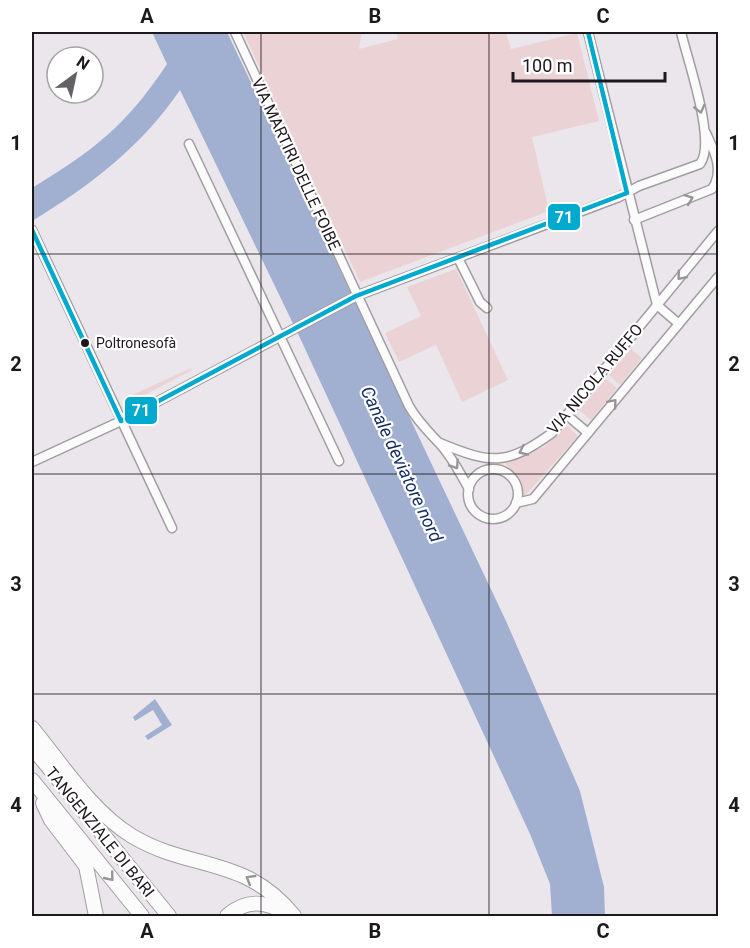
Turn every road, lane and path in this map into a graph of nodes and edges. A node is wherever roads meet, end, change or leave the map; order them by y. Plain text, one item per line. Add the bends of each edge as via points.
1 (235, 32) edge
2 (588, 32) edge
3 (681, 32) edge
4 (705, 130) junction
5 (189, 144) dead end
6 (627, 193) junction
7 (634, 220) junction
8 (32, 230) edge
9 (718, 231) edge
10 (458, 258) junction
11 (718, 277) edge
12 (357, 296) junction
13 (657, 305) junction
14 (487, 308) dead end
15 (679, 324) junction
16 (280, 337) junction
17 (568, 416) junction
18 (121, 421) junction
19 (588, 433) junction
20 (439, 443) junction
21 (502, 458) junction
22 (484, 459) junction
23 (339, 461) dead end
24 (32, 462) edge
25 (492, 469) junction
26 (469, 489) junction
27 (516, 503) junction
28 (172, 528) dead end
29 (32, 728) edge
30 (32, 747) edge
31 (33, 781) edge
32 (96, 916) edge
33 (142, 916) edge
34 (169, 916) edge
35 (227, 916) edge
36 (293, 916) edge

1 - 12 street, VIA MARTIRI DELLE FOIBE
2 - 6 street
3 -> 4 street
4 - 6 street via 705,158 700,164
7 -> 4 street via 712,189 717,165
5 - 16 street
6 - 7 street
6 - 10 street
7 - 13 street
8 - 18 street
9 -> 13 street, VIA NICOLA RUFFO
10 - 12 street
10 - 14 street via 480,302
11 - 15 street, VIA NICOLA RUFFO
12 - 16 street
12 - 20 street, VIA MARTIRI DELLE FOIBE via 409,406
13 - 15 street
13 - 17 street, VIA NICOLA RUFFO
19 -> 15 street, VIA NICOLA RUFFO
16 - 18 street
16 - 23 street
17 - 19 street
17 -> 21 street, VIA NICOLA RUFFO via 526,452
18 - 24 street
18 - 28 street
19 - 27 street, VIA NICOLA RUFFO via 532,499
20 - 22 street, VIA NICOLA RUFFO
20 -> 26 street, VIA MARTIRI DELLE FOIBE
21 - 22 street, VIA NICOLA RUFFO
21 - 25 street
22 - 25 street
25 - 26 street via 477,475
25 - 27 street via 501,470 513,480 517,487
26 - 27 street via 475,511 490,518 506,515
36 -> 29 highway via 281,900 241,873 171,853 132,836 107,817
30 - 34 highway, TANGENZIALE DI BARI
31 - 32 highway via 51,820 86,866
31 -> 33 highway, TANGENZIALE DI BARI
35 - 36 highway via 250,903 265,903

